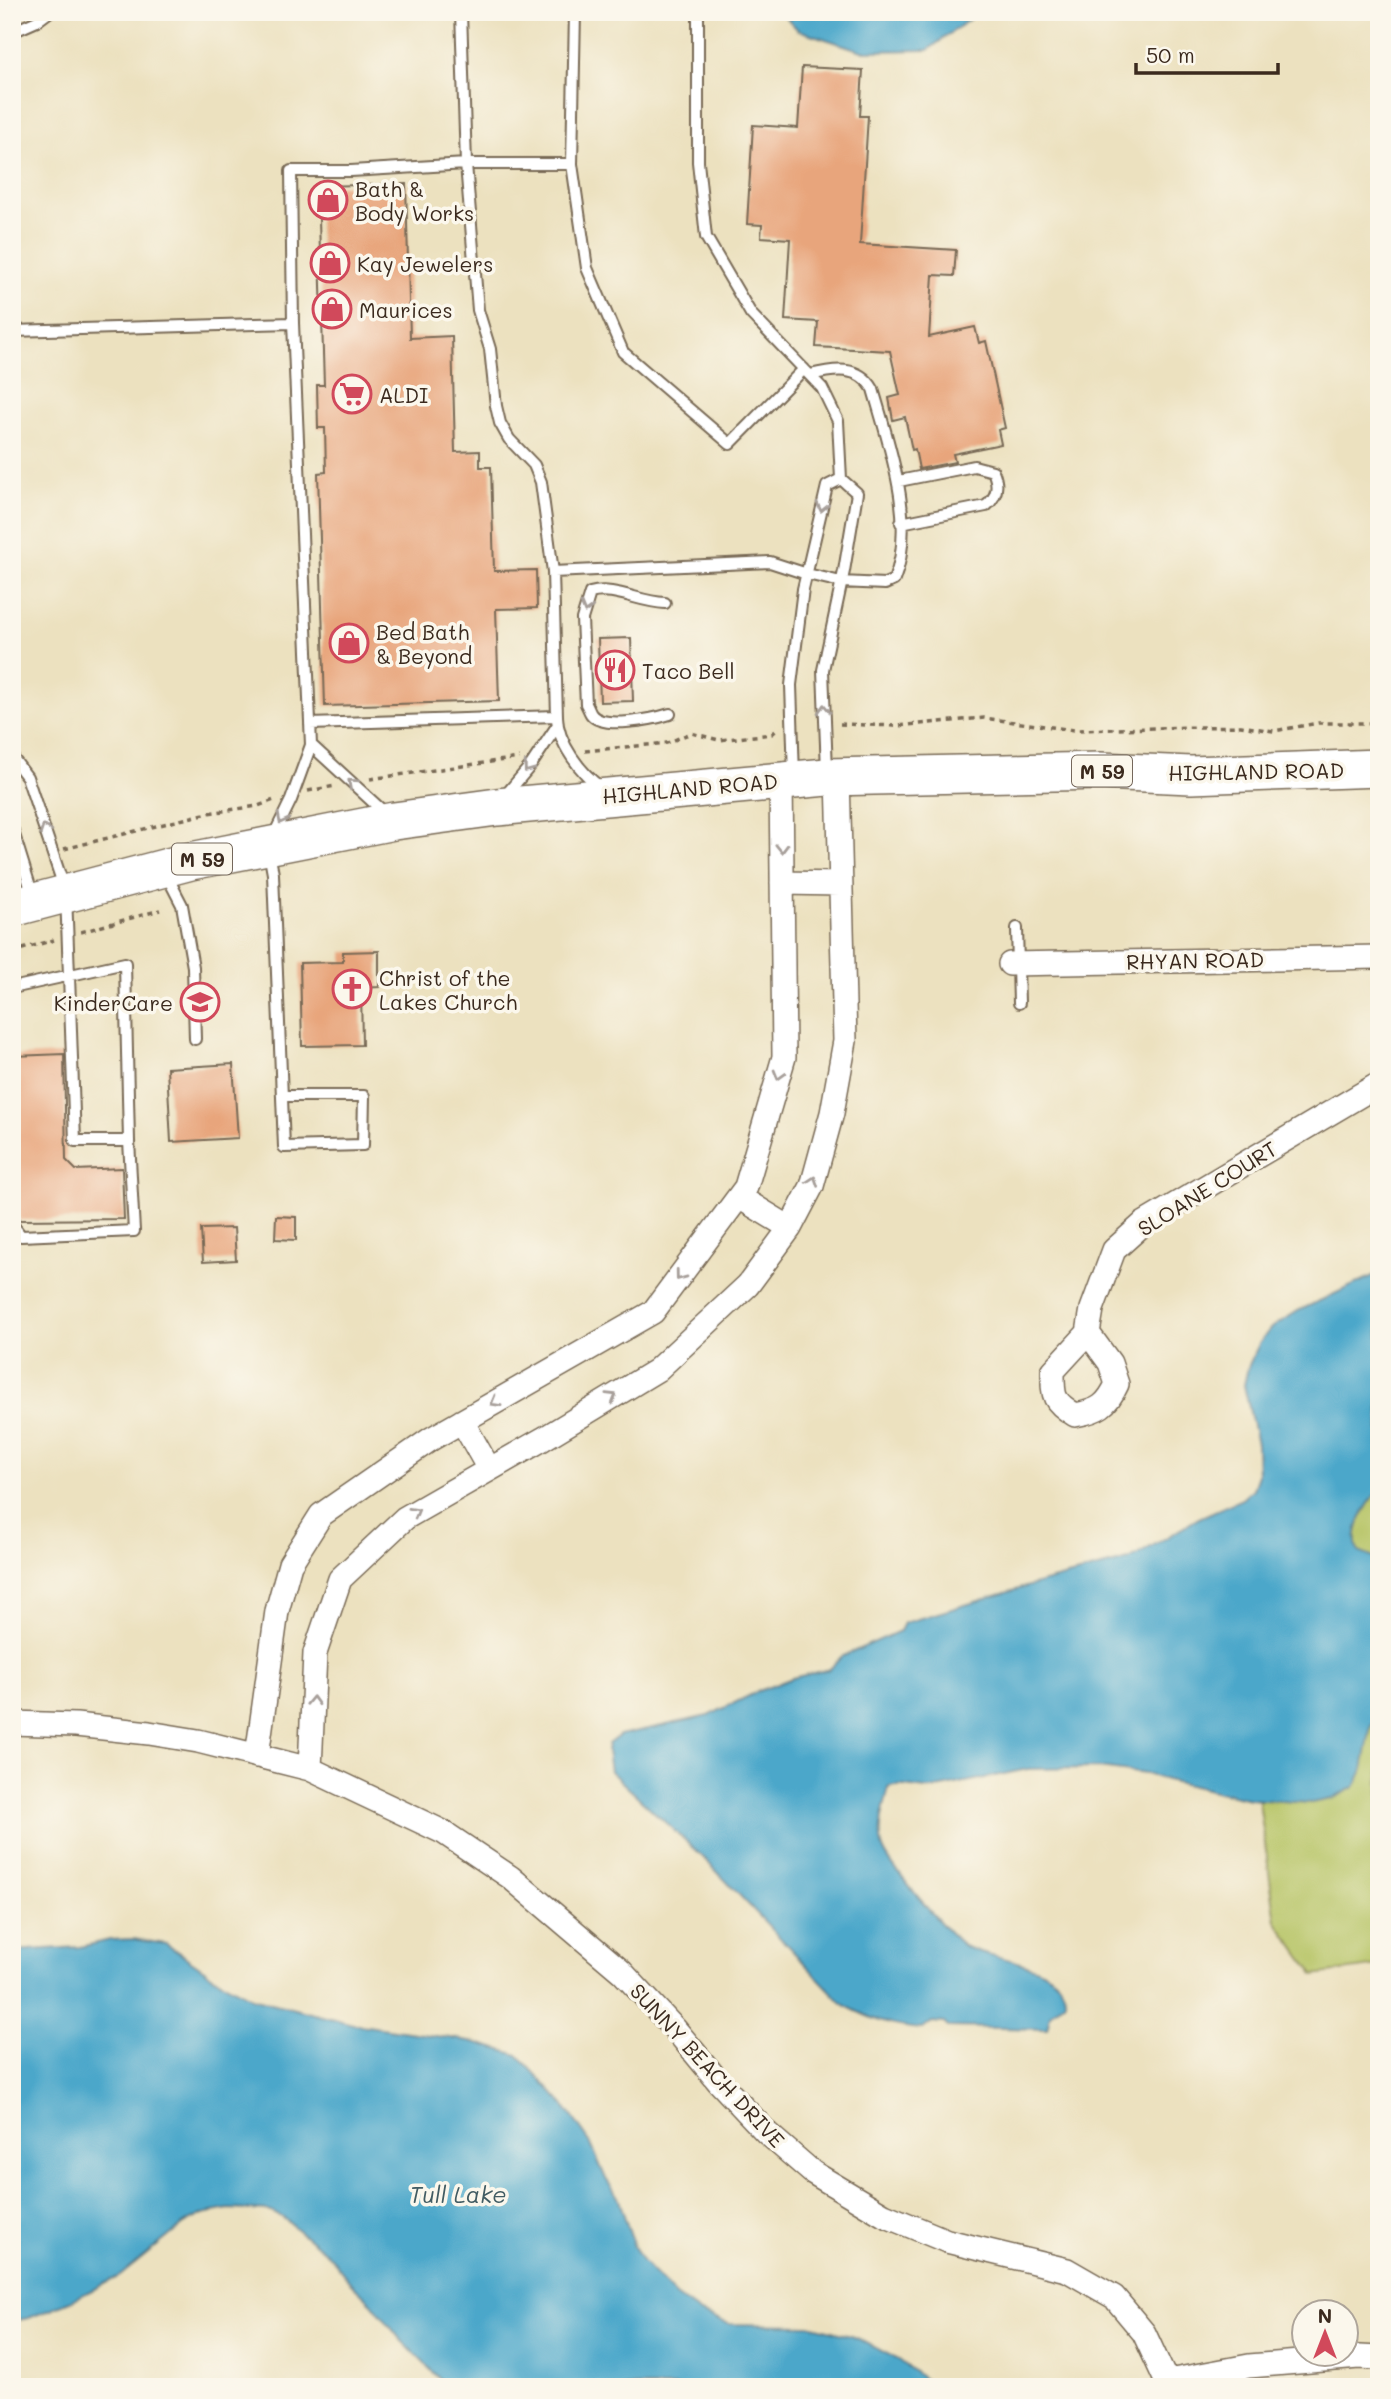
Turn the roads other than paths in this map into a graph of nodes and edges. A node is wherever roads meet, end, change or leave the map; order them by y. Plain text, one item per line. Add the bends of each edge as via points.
1 (49, 12) edge
2 (461, 12) edge
3 (575, 12) edge
4 (698, 12) edge
5 (12, 32) edge
6 (466, 164) junction
7 (572, 164) junction
8 (293, 323) junction
9 (12, 331) edge
10 (807, 372) junction
11 (841, 479) junction
12 (899, 481) junction
13 (901, 523) junction
14 (553, 572) junction
15 (807, 574) junction
16 (841, 582) junction
17 (665, 603) dead end
18 (670, 714) dead end
19 (556, 721) junction
20 (310, 724) junction
21 (311, 745) junction
22 (12, 757) edge
23 (1379, 768) edge
24 (810, 778) junction
25 (613, 795) junction
26 (497, 807) junction
27 (394, 821) junction
28 (12, 828) edge
29 (268, 846) junction
30 (163, 869) junction
31 (782, 883) junction
32 (840, 884) junction
33 (38, 901) edge
34 (1017, 928) dead end
35 (1379, 957) edge
36 (1014, 964) junction
37 (69, 975) junction
38 (12, 988) edge
39 (1019, 1003) dead end
40 (195, 1039) dead end
41 (1379, 1084) edge
42 (282, 1096) junction
43 (129, 1141) junction
44 (739, 1197) junction
45 (12, 1224) edge
46 (790, 1228) junction
47 (1088, 1334) dead end
48 (462, 1421) junction
49 (489, 1469) junction
50 (12, 1723) edge
51 (257, 1756) junction
52 (310, 1769) junction
53 (1379, 2358) edge
54 (1169, 2384) edge

1 - 5 lane
2 - 6 lane
3 - 7 lane
4 - 10 lane via 698,162 706,237 751,314
6 - 7 lane
6 - 8 lane via 291,171
6 - 14 lane via 478,310 490,349 496,406 500,424 534,465 541,482
7 - 10 lane via 587,268 623,352 730,444
8 - 9 lane
8 - 20 lane
10 - 11 lane via 822,388 838,421
10 - 12 lane via 843,371 866,377
11 -> 15 lane via 827,486
11 - 16 lane via 857,493
12 - 13 lane
12 - 13 lane via 974,466 993,471 997,488 986,506
13 - 16 lane via 901,558 894,580 885,584
14 - 15 lane via 771,562
14 - 19 lane
15 - 16 lane
15 - 24 lane via 791,685 793,725
24 -> 16 lane via 825,724 823,670
17 -> 18 lane via 603,589 590,593 582,619 586,704 592,716 615,722
19 - 20 lane
19 - 25 lane via 588,778
19 -> 26 lane via 537,756
20 - 21 lane
27 -> 21 lane
21 -> 29 lane via 294,794
33 -> 22 lane via 53,852 27,777
23 - 24 highway, HIGHLAND ROAD / M 59 via 1191,775 1100,771
24 - 25 highway, HIGHLAND ROAD / M 59
24 -> 31 street
24 - 32 street
25 - 26 highway, HIGHLAND ROAD / M 59
26 - 27 highway, HIGHLAND ROAD / M 59
27 - 29 highway, HIGHLAND ROAD / M 59
28 - 33 lane
29 - 30 highway, HIGHLAND ROAD / M 59
29 - 42 lane
30 - 33 highway, HIGHLAND ROAD / M 59
30 - 40 lane via 182,905 193,967
31 - 32 street
31 -> 44 street via 784,1057 746,1187
46 -> 32 street via 812,1186 845,1041
33 - 37 lane via 68,936
34 - 36 lane
35 - 36 street, RHYAN ROAD
36 - 39 lane
37 - 38 lane
37 - 43 lane via 75,1141
37 - 43 lane via 125,962
41 - 47 street, SLOANE COURT via 1143,1224 1114,1251 1092,1309
42 - 42 lane via 284,1147 363,1144 364,1096
43 - 45 lane via 134,1231 21,1236
44 - 46 street
44 -> 48 street via 653,1312
49 -> 46 street via 657,1370 748,1285
48 - 49 street
48 - 51 street via 321,1514 290,1564 277,1611
52 -> 49 street via 315,1653 340,1579 405,1518
50 - 51 street, SUNNY BEACH DRIVE via 149,1733
51 - 52 street, SUNNY BEACH DRIVE
52 - 54 street, SUNNY BEACH DRIVE via 443,1832 510,1877 622,1972 751,2116 812,2172 884,2215 934,2236 1067,2270 1114,2297 1144,2333
53 - 54 street via 1249,2366

